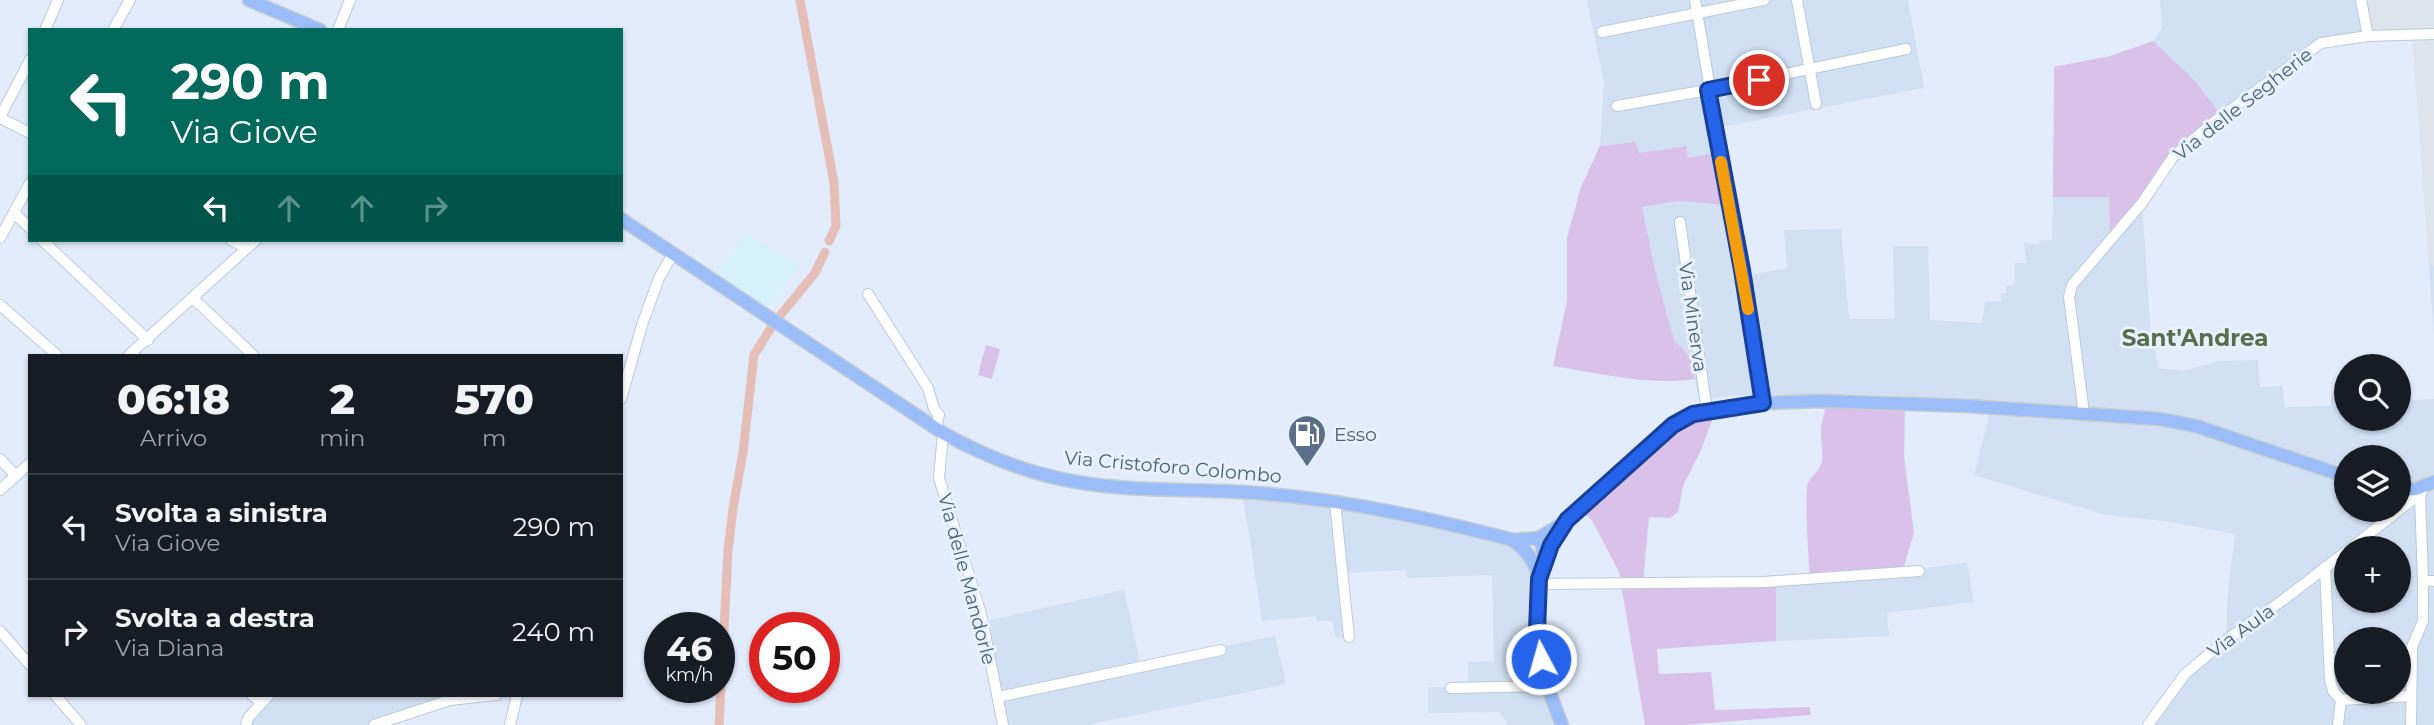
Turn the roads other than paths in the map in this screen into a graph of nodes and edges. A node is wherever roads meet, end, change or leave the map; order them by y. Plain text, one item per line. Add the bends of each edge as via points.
1 (58, 0) edge
2 (130, 0) edge
3 (249, 0) edge
4 (350, 0) edge
5 (1695, 0) edge
6 (1764, 0) edge
7 (1797, 0) edge
8 (2361, 0) edge
9 (1697, 14) junction
10 (46, 28) edge
11 (115, 28) edge
12 (315, 28) edge
13 (339, 28) edge
14 (1602, 32) dead end
15 (2434, 34) edge
16 (2368, 36) junction
17 (1906, 49) dead end
18 (28, 64) edge
19 (1810, 69) junction
20 (1708, 90) junction
21 (1816, 104) dead end
22 (1617, 106) dead end
23 (0, 117) edge
24 (28, 133) edge
25 (28, 187) edge
26 (14, 213) junction
27 (623, 220) edge
28 (1680, 222) dead end
29 (28, 226) edge
30 (0, 238) edge
31 (45, 242) edge
32 (235, 242) edge
33 (254, 242) edge
34 (247, 248) junction
35 (673, 254) junction
36 (867, 294) dead end
37 (193, 298) junction
38 (0, 305) edge
39 (148, 340) junction
40 (56, 354) edge
41 (130, 354) edge
42 (252, 354) edge
43 (623, 392) edge
44 (1763, 403) junction
45 (1707, 411) junction
46 (2084, 414) junction
47 (939, 431) junction
48 (0, 459) edge
49 (28, 466) edge
50 (2334, 473) edge
51 (16, 476) junction
52 (2426, 488) edge
53 (0, 490) edge
54 (1335, 502) junction
55 (1567, 520) junction
56 (2366, 536) edge
57 (1539, 538) junction
58 (1513, 540) junction
59 (2334, 560) edge
60 (1540, 562) junction
61 (2325, 567) junction
62 (1919, 571) dead end
63 (2429, 581) edge
64 (1539, 582) junction
65 (0, 631) edge
66 (1349, 637) dead end
67 (1221, 650) dead end
68 (28, 663) edge
69 (1549, 686) junction
70 (1451, 688) dead end
71 (2334, 692) edge
72 (2411, 696) edge
73 (57, 697) edge
74 (478, 697) edge
75 (517, 697) edge
76 (998, 697) junction
77 (256, 699) edge
78 (2341, 704) edge
79 (2411, 704) edge
80 (81, 725) edge
81 (246, 725) edge
82 (374, 725) edge
83 (510, 725) edge
84 (1003, 725) edge
85 (1562, 725) edge
86 (2148, 725) edge
87 (2338, 725) edge
88 (2411, 725) edge

1 - 10 street
2 - 11 street
3 - 12 main road
4 - 13 street
5 - 9 street
6 - 9 street
7 - 19 street
8 - 16 street
9 - 14 street
9 - 20 street
15 - 16 street, Via delle Segherie
16 - 46 street, Via delle Segherie via 2321,43 2203,131 2173,157 2142,203 2072,285 2069,297
17 - 19 street
18 - 23 street
19 - 20 street
19 - 21 street
20 - 22 street
20 - 44 street
23 - 24 street
25 - 26 street
26 - 29 street
26 - 30 street
27 - 35 main road, Via Cristoforo Colombo
28 - 45 street, Via Minerva
31 - 39 street
32 - 34 street
33 - 34 street
34 - 37 street
35 - 43 street via 642,324
35 - 47 main road, Via Cristoforo Colombo
36 - 47 street, Via delle Mandorle via 928,388 939,415
37 - 39 street
37 - 42 street
38 - 40 street
39 - 41 street
44 - 45 main road
44 - 46 main road via 1968,406
45 - 55 main road via 1673,425
46 - 50 main road via 2196,426
47 - 54 main road, Via Cristoforo Colombo via 986,456 1078,482
47 - 76 street, Via delle Mandorle via 939,478 981,614
48 - 51 street
49 - 51 street
51 - 53 street
52 - 56 street
52 - 63 street
54 - 58 main road, Via Cristoforo Colombo via 1424,517
54 - 66 street
55 - 57 main road
55 - 60 main road
57 - 58 main road, Via Cristoforo Colombo
57 - 60 main road via 1544,549
58 - 60 main road
59 - 61 street, Via Aula
60 - 64 main road
61 - 71 street
61 - 86 street, Via Aula via 2185,674
62 - 64 street via 1764,582
63 - 72 street via 2423,621 2412,646
64 - 69 main road via 1537,631
65 - 68 street
67 - 76 street
69 - 70 street
69 - 85 main road
73 - 80 street
74 - 82 street via 450,700
75 - 83 street
76 - 84 street, Via delle Mandorle
77 - 81 street
78 - 87 street
79 - 88 street

